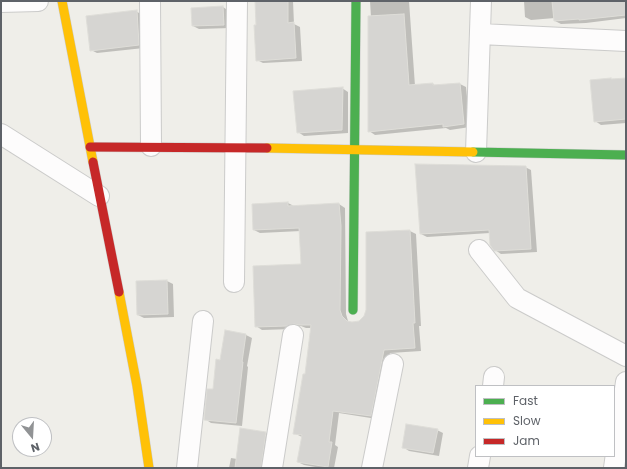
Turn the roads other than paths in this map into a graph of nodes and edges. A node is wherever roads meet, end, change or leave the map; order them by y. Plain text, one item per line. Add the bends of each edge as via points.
1 (38, 1) edge
2 (62, 1) edge
3 (150, 1) edge
4 (237, 1) edge
5 (356, 1) edge
6 (481, 1) edge
7 (1, 2) edge
8 (480, 34) junction
9 (626, 41) edge
10 (1, 134) edge
11 (151, 146) junction
12 (90, 147) junction
13 (236, 147) junction
14 (354, 150) junction
15 (476, 152) junction
16 (626, 155) edge
17 (99, 196) junction
18 (479, 250) dead end
19 (234, 282) dead end
20 (353, 310) dead end
21 (203, 321) dead end
22 (293, 335) dead end
23 (626, 356) edge
24 (393, 364) dead end
25 (626, 382) edge
26 (480, 457) edge
27 (149, 468) edge
28 (187, 468) edge
29 (272, 468) edge
30 (372, 468) edge
31 (478, 468) edge
32 (614, 468) edge

1 - 7 street
2 - 12 street
3 - 11 street
4 - 13 street
5 - 14 street
6 - 8 street
8 - 9 street
8 - 15 street
10 - 17 street
11 - 12 street
11 - 13 street
12 - 17 street
13 - 14 street
13 - 19 street
14 - 15 street
14 - 20 street
15 - 16 street
17 - 27 street via 137,386
18 - 23 street via 517,298
21 - 28 street
22 - 29 street
24 - 30 street
25 - 32 street
26 - 31 street

